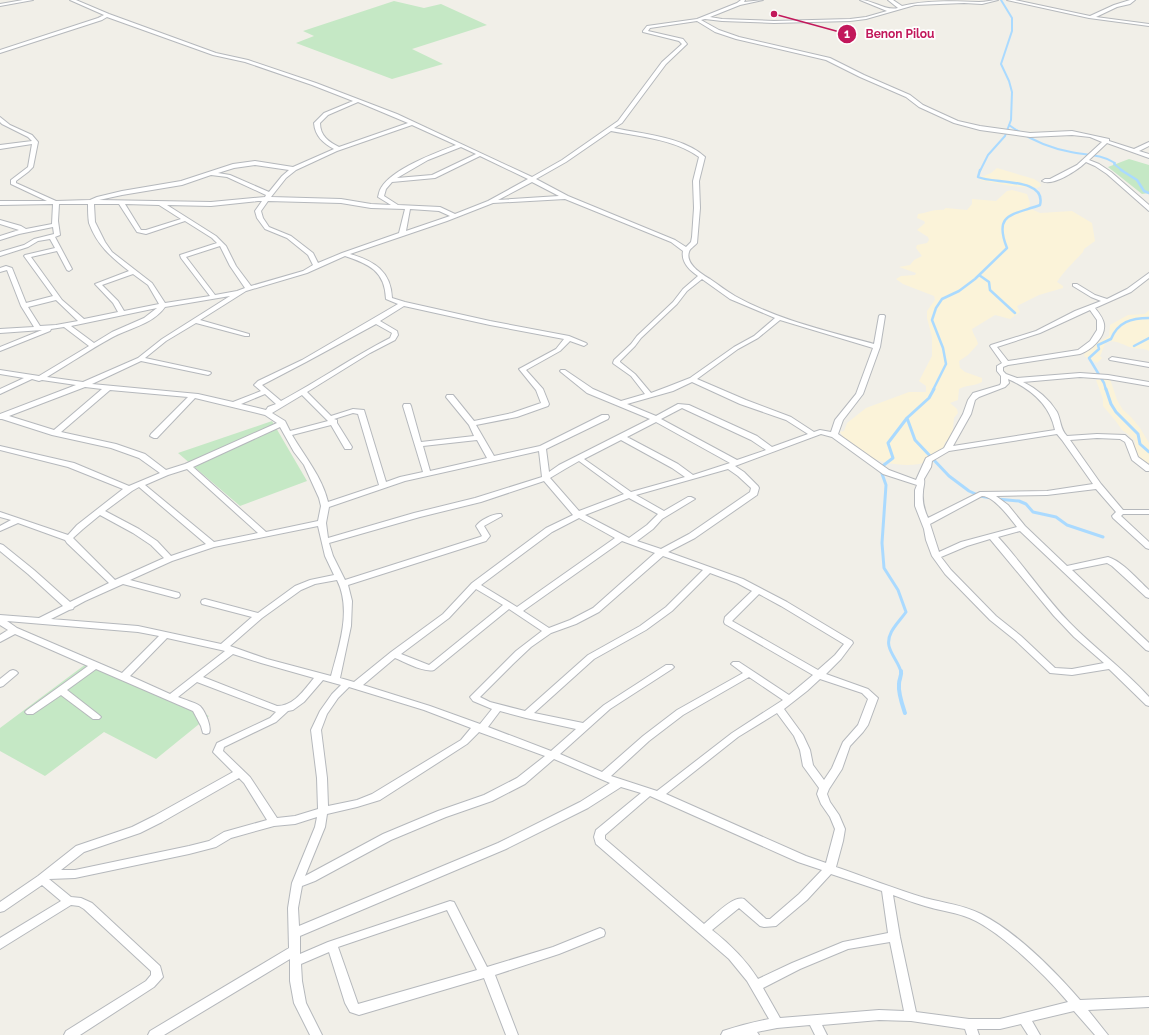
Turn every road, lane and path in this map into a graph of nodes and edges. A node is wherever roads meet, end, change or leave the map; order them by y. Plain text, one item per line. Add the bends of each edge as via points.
1 (31, 0) edge
2 (72, 0) edge
3 (761, 0) edge
4 (862, 0) edge
5 (890, 0) edge
6 (996, 0) edge
7 (1009, 0) edge
8 (1133, 0) edge
9 (741, 2) edge
10 (0, 5) edge
11 (901, 8) junction
12 (893, 11) junction
13 (107, 15) junction
14 (1089, 17) junction
15 (700, 18) junction
16 (1149, 25) edge
17 (0, 44) edge
18 (9, 49) junction
19 (0, 52) edge
20 (357, 101) junction
21 (0, 120) edge
22 (412, 123) junction
23 (610, 129) junction
24 (1107, 140) junction
25 (35, 142) junction
26 (1149, 144) edge
27 (459, 146) junction
28 (0, 147) edge
29 (339, 148) junction
30 (1134, 151) junction
31 (479, 155) junction
32 (1149, 156) edge
33 (1084, 160) junction
34 (294, 169) junction
35 (209, 174) junction
36 (533, 179) junction
37 (391, 180) junction
38 (1045, 182) dead end
39 (268, 197) junction
40 (566, 197) junction
41 (91, 202) junction
42 (121, 202) junction
43 (490, 202) junction
44 (0, 203) edge
45 (56, 203) junction
46 (159, 203) junction
47 (397, 206) junction
48 (408, 207) junction
49 (1149, 209) edge
50 (455, 216) junction
51 (186, 219) junction
52 (0, 222) edge
53 (56, 225) junction
54 (25, 231) junction
55 (402, 234) junction
56 (52, 237) junction
57 (0, 238) edge
58 (220, 244) junction
59 (59, 249) junction
60 (686, 250) junction
61 (0, 254) edge
62 (344, 254) junction
63 (316, 265) junction
64 (69, 269) dead end
65 (0, 270) edge
66 (134, 271) junction
67 (1149, 274) edge
68 (702, 276) junction
69 (1075, 285) dead end
70 (250, 288) junction
71 (240, 292) junction
72 (58, 297) junction
73 (214, 297) junction
74 (1107, 301) junction
75 (403, 304) junction
76 (24, 306) junction
77 (164, 306) junction
78 (1091, 307) junction
79 (122, 313) junction
80 (882, 316) dead end
81 (780, 318) junction
82 (82, 321) junction
83 (196, 321) junction
84 (376, 321) junction
85 (64, 325) junction
86 (56, 327) junction
87 (38, 328) junction
88 (0, 331) edge
89 (246, 335) dead end
90 (569, 338) junction
91 (584, 344) dead end
92 (94, 346) junction
93 (877, 347) junction
94 (0, 349) edge
95 (140, 359) junction
96 (1112, 359) dead end
97 (1006, 363) junction
98 (1149, 365) edge
99 (563, 371) dead end
100 (0, 372) edge
101 (208, 373) dead end
102 (1004, 375) junction
103 (30, 377) junction
104 (39, 379) junction
105 (692, 379) junction
106 (1017, 380) junction
107 (83, 384) junction
108 (1149, 384) edge
109 (108, 388) junction
110 (0, 392) edge
111 (264, 392) junction
112 (303, 392) junction
113 (648, 394) junction
114 (194, 396) junction
115 (450, 397) dead end
116 (281, 403) junction
117 (235, 404) junction
118 (620, 404) junction
119 (407, 406) dead end
120 (268, 413) junction
121 (0, 416) edge
122 (605, 417) dead end
123 (656, 419) junction
124 (332, 420) junction
125 (282, 423) junction
126 (472, 424) junction
127 (55, 433) junction
128 (287, 434) junction
129 (812, 434) junction
130 (834, 435) junction
131 (1062, 435) junction
132 (154, 436) dead end
133 (622, 437) junction
134 (479, 438) junction
135 (419, 444) junction
136 (348, 447) dead end
137 (0, 448) edge
138 (542, 448) junction
139 (947, 449) junction
140 (771, 450) junction
141 (580, 459) junction
142 (492, 460) junction
143 (733, 465) junction
144 (188, 466) junction
145 (1149, 469) edge
146 (165, 473) junction
147 (427, 473) junction
148 (691, 477) junction
149 (546, 478) junction
150 (140, 484) junction
151 (921, 484) junction
152 (382, 486) junction
153 (1098, 486) junction
154 (129, 489) junction
155 (988, 493) junction
156 (630, 495) junction
157 (691, 499) dead end
158 (325, 506) junction
159 (100, 512) junction
160 (1121, 512) junction
161 (1145, 512) edge
162 (0, 514) edge
163 (664, 514) junction
164 (498, 516) dead end
165 (1149, 519) edge
166 (18, 520) junction
167 (322, 523) junction
168 (925, 523) junction
169 (1022, 528) junction
170 (0, 529) edge
171 (264, 534) junction
172 (992, 536) junction
173 (69, 538) junction
174 (621, 538) junction
175 (631, 541) junction
176 (325, 542) junction
177 (212, 545) junction
178 (1149, 546) edge
179 (0, 547) edge
180 (662, 552) junction
181 (936, 556) junction
182 (169, 559) junction
183 (709, 569) junction
184 (1066, 569) junction
185 (341, 581) junction
186 (119, 583) junction
187 (475, 585) junction
188 (758, 590) junction
189 (176, 595) dead end
190 (1149, 595) edge
191 (204, 602) dead end
192 (508, 605) junction
193 (70, 607) junction
194 (517, 611) junction
195 (259, 616) junction
196 (0, 618) edge
197 (0, 621) edge
198 (41, 621) junction
199 (14, 630) junction
200 (548, 631) junction
201 (165, 635) junction
202 (0, 639) edge
203 (228, 648) junction
204 (1149, 648) edge
205 (394, 654) junction
206 (736, 664) dead end
207 (94, 666) junction
208 (1112, 666) junction
209 (669, 667) dead end
210 (13, 673) dead end
211 (749, 673) junction
212 (819, 675) junction
213 (320, 677) junction
214 (123, 678) junction
215 (196, 678) junction
216 (334, 680) junction
217 (0, 684) edge
218 (351, 685) junction
219 (61, 690) junction
220 (171, 698) junction
221 (790, 700) junction
222 (1149, 703) edge
223 (498, 707) junction
224 (778, 708) junction
225 (283, 711) junction
226 (30, 712) dead end
227 (526, 715) junction
228 (96, 717) dead end
229 (584, 727) junction
230 (480, 728) junction
231 (206, 732) dead end
232 (553, 755) junction
233 (239, 773) junction
234 (603, 777) junction
235 (620, 782) junction
236 (824, 788) junction
237 (654, 794) junction
238 (323, 811) junction
239 (274, 822) junction
240 (830, 868) junction
241 (44, 876) junction
242 (297, 883) junction
243 (887, 889) junction
244 (69, 901) junction
245 (0, 908) edge
246 (704, 930) junction
247 (295, 933) junction
248 (600, 933) dead end
249 (894, 937) junction
250 (0, 944) edge
251 (332, 945) junction
252 (295, 950) junction
253 (295, 962) junction
254 (486, 972) junction
255 (756, 986) junction
256 (1149, 1002) edge
257 (1078, 1005) junction
258 (911, 1016) junction
259 (1024, 1018) junction
260 (814, 1021) junction
261 (777, 1023) junction
262 (971, 1030) edge
263 (751, 1031) edge
264 (70, 1035) edge
265 (154, 1035) edge
266 (316, 1035) edge
267 (512, 1035) edge
268 (727, 1035) edge
269 (821, 1035) edge
270 (1034, 1035) edge
271 (1102, 1035) edge

1 - 10 street
2 - 13 street
3 - 9 street
4 - 12 street
5 - 11 street
6 - 11 street via 982,3 915,4
7 - 14 street
8 - 14 street
9 - 15 street
11 - 12 street
12 - 15 street via 856,20 795,23
13 - 18 street
13 - 20 street via 215,54 274,70
14 - 16 street
15 - 23 street via 649,27 645,31 681,40 685,44 664,63 620,122
15 - 24 street via 717,31 738,38 828,59 908,96 921,106 956,122 1030,135 1072,133
17 - 18 street
18 - 19 street
20 - 22 street
20 - 29 street via 326,114 316,123 316,129 325,141
21 - 25 street via 8,128 28,134
22 - 27 street
22 - 29 street
23 - 36 street via 570,158
23 - 60 street via 676,143 697,152 702,157 696,181 694,243
24 - 30 street
24 - 33 street
25 - 28 street
25 - 45 street via 31,165 13,181 14,184
26 - 30 street
27 - 31 street
27 - 37 street via 411,167
29 - 34 street
30 - 32 street
31 - 36 street
31 - 37 street via 433,177
33 - 38 street via 1074,169
33 - 49 street via 1098,164
34 - 35 street via 255,163 233,166
34 - 39 street
35 - 39 street via 228,176
35 - 41 street via 182,183 122,193
36 - 40 street
36 - 43 street
37 - 47 street via 380,194 382,199
39 - 46 street via 211,204
39 - 47 street
39 - 63 street via 258,212 263,224 289,237 311,254
40 - 43 street
40 - 60 street via 662,236
41 - 42 street
41 - 45 street
41 - 66 street via 92,222 102,242 110,253
42 - 46 street
42 - 51 street via 139,231 146,232
43 - 50 street
44 - 45 street
45 - 53 street
46 - 51 street
47 - 48 street
48 - 50 street via 440,209
48 - 55 street
50 - 55 street
51 - 58 street via 214,237
52 - 54 street
53 - 54 street
53 - 56 street via 58,235
54 - 57 street
55 - 62 street
56 - 59 street
56 - 61 street via 36,240
58 - 70 street
58 - 73 street via 182,257
59 - 64 street
59 - 72 street via 27,256
60 - 68 street via 685,261
62 - 63 street
62 - 75 street via 359,258 378,268 388,286 390,298
63 - 70 street via 305,272
65 - 76 street via 10,269
66 - 77 street via 150,284
66 - 79 street via 98,284 116,302
67 - 74 street via 1138,287
68 - 81 street via 720,290
68 - 113 street via 617,360 616,363 633,375
69 - 74 street
70 - 71 street
71 - 73 street
71 - 83 street
72 - 76 street
72 - 82 street
73 - 77 street
74 - 78 street
75 - 84 street
75 - 90 street
76 - 87 street
77 - 79 street
77 - 92 street via 153,316
78 - 97 street via 1036,332 993,346
78 - 97 street via 1101,326 1097,339 1089,347 1080,352
79 - 82 street
80 - 93 street
81 - 93 street
81 - 105 street
82 - 85 street
83 - 89 street
83 - 95 street via 164,340
84 - 111 street via 291,368 260,382 258,385
84 - 112 street via 395,332 393,339
85 - 86 street
85 - 92 street
86 - 87 street
86 - 94 street
87 - 88 street
90 - 91 street
90 - 126 street via 558,350 522,369 539,389 545,404 514,415
92 - 104 street
93 - 130 street via 859,394 839,420
95 - 101 street
95 - 107 street
96 - 98 street
97 - 102 street via 1000,366
99 - 118 street via 590,391
100 - 103 street
102 - 106 street
102 - 139 street via 1006,379 1003,386 976,395 972,400
103 - 104 street
103 - 110 street
104 - 107 street
105 - 113 street via 670,389
105 - 129 street via 742,402 788,418
106 - 108 street via 1080,375
106 - 131 street via 1029,387 1050,407
107 - 109 street
107 - 121 street
109 - 114 street
109 - 127 street
111 - 116 street
111 - 117 street
112 - 116 street
112 - 124 street
113 - 118 street
114 - 117 street
114 - 132 street
115 - 126 street
116 - 120 street
117 - 120 street
118 - 123 street
119 - 135 street
120 - 125 street
121 - 127 street
122 - 138 street
123 - 133 street
123 - 140 street via 683,406 754,438
123 - 143 street
124 - 128 street
124 - 136 street
124 - 152 street via 353,411 361,412
125 - 128 street
125 - 144 street
126 - 134 street
127 - 146 street via 112,446 142,456
128 - 158 street via 308,465 324,498
129 - 130 street via 820,432
129 - 140 street
130 - 151 street via 886,472
131 - 139 street
131 - 145 street via 1122,437 1128,441 1135,458
131 - 153 street
133 - 141 street
133 - 148 street
134 - 135 street
134 - 142 street
135 - 147 street
137 - 154 street via 70,465
138 - 142 street
138 - 149 street
139 - 151 street via 929,460 920,479
140 - 143 street
141 - 149 street
141 - 156 street
142 - 147 street
143 - 148 street
143 - 180 street via 755,488 754,493 692,536
144 - 146 street
144 - 171 street
146 - 150 street
147 - 152 street
148 - 156 street via 669,481
149 - 174 street via 576,513
149 - 176 street via 478,500
150 - 154 street
150 - 177 street
151 - 168 street via 919,506
152 - 158 street
153 - 155 street via 1047,493
153 - 160 street
154 - 159 street
155 - 168 street via 980,494
155 - 169 street via 1005,507
156 - 163 street
156 - 187 street via 582,513 543,534
157 - 163 street
158 - 167 street
159 - 173 street
159 - 182 street via 154,543
160 - 161 street
160 - 178 street via 1115,515
161 - 165 street
162 - 166 street
163 - 175 street
164 - 185 street via 481,524 486,536 483,539
166 - 170 street
166 - 173 street
167 - 171 street
167 - 176 street
168 - 181 street
169 - 172 street
169 - 184 street
171 - 177 street
172 - 181 street
172 - 208 street via 1055,613
173 - 186 street
174 - 175 street
174 - 194 street
175 - 180 street
176 - 185 street
177 - 182 street
179 - 193 street
180 - 183 street
180 - 200 street via 596,610 576,623
181 - 208 street via 993,618 1053,671 1077,672
182 - 186 street
183 - 188 street
183 - 227 street via 644,628 591,657
184 - 190 street via 1108,560
184 - 204 street
185 - 195 street via 313,582 298,588
185 - 216 street via 348,601 347,626
186 - 189 street
186 - 193 street
187 - 192 street
187 - 205 street via 446,616
188 - 212 street via 849,643 838,658
188 - 212 street via 728,619 728,622
191 - 195 street
192 - 194 street
192 - 205 street via 431,668
193 - 198 street
194 - 200 street
195 - 203 street
196 - 198 street
197 - 199 street
198 - 201 street via 138,629
199 - 202 street
199 - 207 street
200 - 223 street via 529,645 475,697
201 - 203 street
201 - 214 street
203 - 213 street
203 - 215 street
205 - 218 street
206 - 211 street
207 - 214 street
207 - 219 street
208 - 222 street
209 - 229 street via 607,707
210 - 217 street
211 - 221 street
211 - 234 street via 673,718
212 - 221 street
212 - 236 street via 865,691 873,698 863,724 846,744 837,769
213 - 216 street
213 - 225 street via 293,706
214 - 220 street
215 - 220 street
215 - 225 street
216 - 218 street
218 - 230 street via 427,708
218 - 238 street via 335,696 323,712 316,730
219 - 226 street
219 - 228 street
220 - 231 street via 197,709 206,726
221 - 224 street
223 - 227 street
223 - 230 street
224 - 236 street via 798,736 808,766
224 - 237 street via 735,735
225 - 233 street via 273,720 220,745 218,752
227 - 229 street
229 - 232 street
230 - 232 street
230 - 238 street via 464,742 383,794 366,802
232 - 234 street
232 - 242 street via 521,781 488,798 387,837
233 - 239 street via 247,780
233 - 241 street via 136,830 80,849
234 - 235 street
235 - 237 street
235 - 247 street via 584,805 502,846
236 - 240 street via 823,798 840,829
237 - 240 street via 802,859
237 - 246 street via 600,833 600,841
238 - 239 street via 292,822
238 - 242 street via 317,834
239 - 241 street via 228,835 212,844 189,850 75,874
240 - 243 street
240 - 246 street via 804,898 772,923 764,923 740,902
241 - 244 street
241 - 245 street
242 - 247 street via 293,908
243 - 249 street
243 - 257 street via 967,912 999,930 1031,957
244 - 250 street
244 - 264 street via 81,902 88,906 156,970 157,977
246 - 255 street via 735,956
247 - 252 street
248 - 254 street via 555,951
249 - 255 street via 847,945
249 - 258 street
251 - 253 street
251 - 254 street via 450,905 474,957
251 - 254 street via 351,1003 359,1010
252 - 253 street
252 - 265 street
253 - 266 street via 300,1003
254 - 267 street
255 - 261 street
256 - 257 street
257 - 259 street
257 - 271 street
258 - 260 street via 879,1015
258 - 262 street
259 - 262 street
259 - 270 street
260 - 261 street
260 - 269 street
261 - 263 street
263 - 268 street

